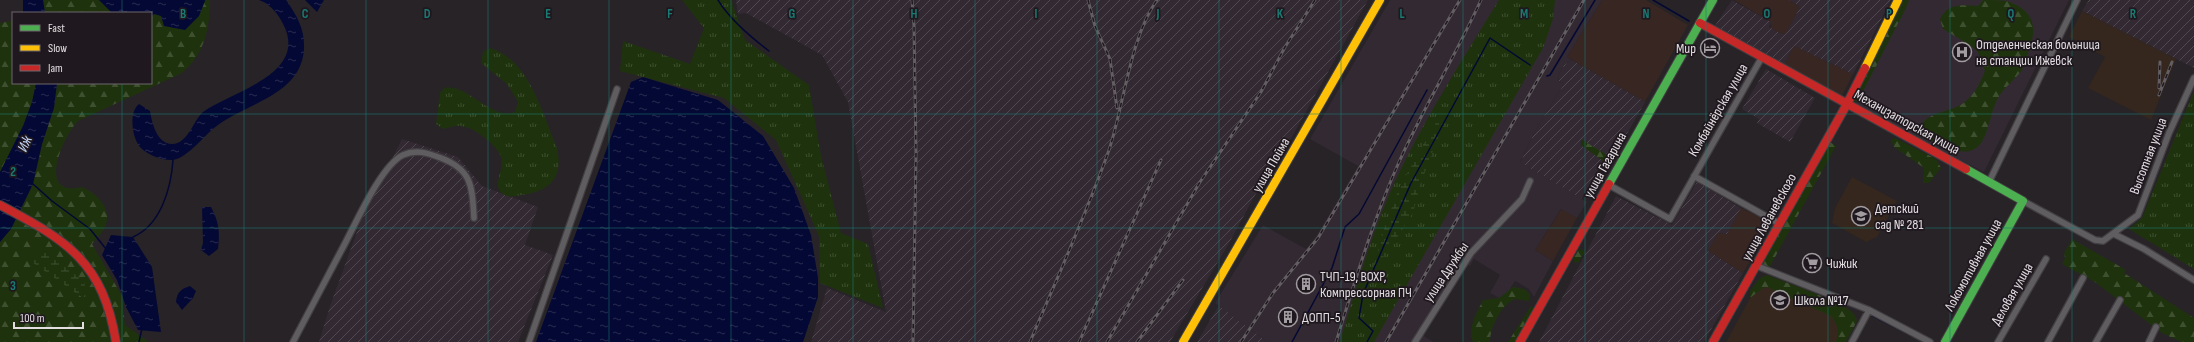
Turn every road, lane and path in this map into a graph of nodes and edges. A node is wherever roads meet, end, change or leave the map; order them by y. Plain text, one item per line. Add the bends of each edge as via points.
1 (1380, 0) edge
2 (1713, 0) edge
3 (1898, 0) edge
4 (2077, 0) edge
5 (1700, 23) junction
6 (1762, 57) junction
7 (2194, 78) edge
8 (617, 89) dead end
9 (1847, 104) junction
10 (1694, 176) junction
11 (1530, 181) dead end
12 (1989, 182) junction
13 (1609, 185) junction
14 (2023, 201) junction
15 (0, 205) edge
16 (474, 218) dead end
17 (1780, 224) junction
18 (2114, 234) junction
19 (2103, 241) joint
20 (2046, 259) dead end
21 (1757, 266) junction
22 (2083, 278) dead end
23 (2194, 280) edge
24 (2120, 300) dead end
25 (1869, 310) junction
26 (2156, 328) dead end
27 (116, 342) edge
28 (293, 342) edge
29 (529, 342) edge
30 (1183, 342) edge
31 (1415, 342) edge
32 (1520, 342) edge
33 (1713, 342) edge
34 (1852, 342) edge
35 (1930, 342) edge
36 (1945, 342) edge
37 (1998, 342) edge
38 (2048, 342) edge
39 (2096, 342) edge
40 (2149, 342) edge

1 - 30 main road, улица Пойма
2 - 5 main road, улица Гагарина
3 - 9 main road, улица Леваневского
4 - 12 street
5 - 6 main road, Механизаторская улица
5 - 13 main road, улица Гагарина
6 - 9 main road, Механизаторская улица
6 - 10 street, Комбайнёрская улица
7 - 18 street, Высотная улица via 2169,133 2138,214
8 - 29 street
9 - 12 main road, Механизаторская улица
9 - 17 main road, улица Леваневского
10 - 13 street, Комбайнёрская улица via 1670,219
10 - 17 street, Комбайнёрская улица
11 - 31 street, улица Дружбы via 1522,199 1470,253
12 - 14 main road, Механизаторская улица
13 - 32 main road, улица Гагарина
14 - 19 street, Механизаторская улица via 2089,238
14 - 36 main road, Локомотивная улица
15 - 27 main road via 71,248 95,276 110,307
16 - 28 street via 471,184 460,168 431,154 416,151 402,155 392,164 367,201
17 - 21 main road, улица Леваневского
18 - 19 street, Высотная улица
18 - 23 street via 2144,248
20 - 37 street, Деловая улица
21 - 25 street
21 - 33 main road, улица Леваневского
22 - 38 street
24 - 39 street
25 - 34 street
25 - 35 street
26 - 40 street

